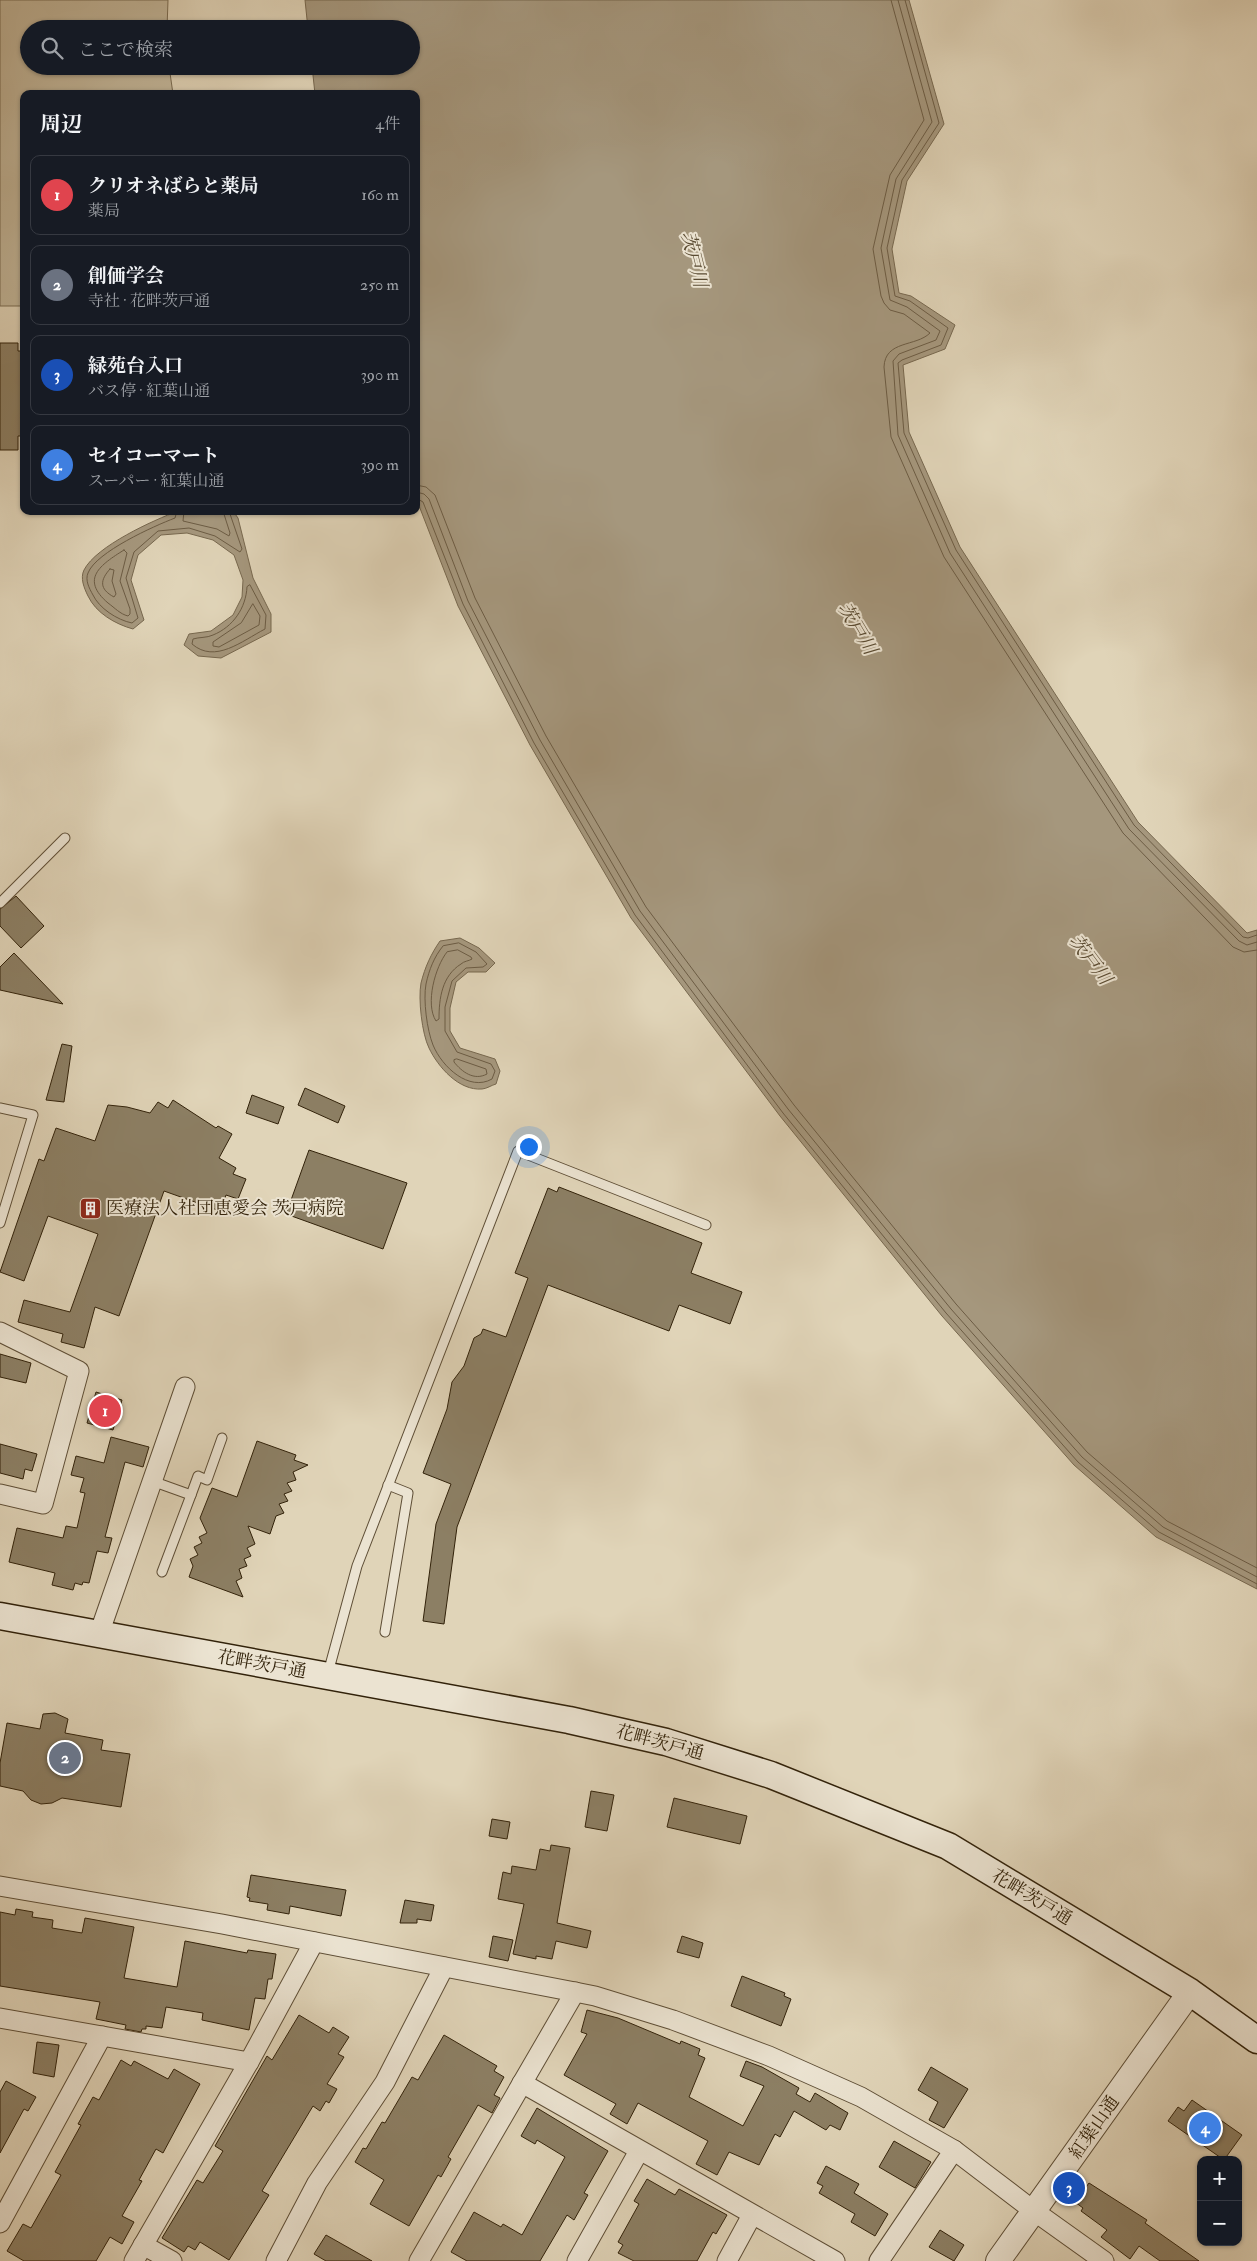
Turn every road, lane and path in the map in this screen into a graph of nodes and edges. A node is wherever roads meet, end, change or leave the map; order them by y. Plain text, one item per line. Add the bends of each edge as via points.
1 (65, 838) dead end
2 (0, 903) edge
3 (0, 1108) edge
4 (0, 1223) edge
5 (706, 1225) dead end
6 (0, 1332) edge
7 (185, 1387) dead end
8 (222, 1438) dead end
9 (152, 1481) junction
10 (388, 1485) junction
11 (0, 1494) edge
12 (191, 1495) junction
13 (162, 1572) dead end
14 (0, 1616) edge
15 (385, 1632) dead end
16 (99, 1634) junction
17 (327, 1676) junction
18 (0, 1886) edge
19 (314, 1942) junction
20 (444, 1967) junction
21 (575, 1992) junction
22 (1190, 1992) junction
23 (0, 2018) edge
24 (102, 2036) junction
25 (1257, 2040) edge
26 (249, 2062) junction
27 (522, 2083) junction
28 (954, 2150) junction
29 (639, 2151) junction
30 (1034, 2211) junction
31 (752, 2216) junction
32 (0, 2223) edge
33 (139, 2253) edge
34 (172, 2261) edge
35 (276, 2261) edge
36 (419, 2261) edge
37 (577, 2261) edge
38 (727, 2261) edge
39 (835, 2261) edge
40 (879, 2261) edge
41 (998, 2261) edge
42 (1104, 2261) edge

1 - 2 lane
3 - 4 lane via 33,1115
5 - 10 lane via 518,1151
6 - 11 street via 79,1371 43,1504
7 - 9 street
8 - 12 lane via 207,1480 198,1476
9 - 12 lane
9 - 16 street
10 - 15 lane via 408,1493
10 - 17 lane via 357,1566
12 - 13 lane
14 - 16 main road, 花畔茨戸通
16 - 17 main road, 花畔茨戸通
17 - 22 main road, 花畔茨戸通 via 569,1720 666,1742 771,1775 948,1846
18 - 19 street
19 - 20 street
19 - 26 street
20 - 21 street
20 - 35 street via 385,2082 317,2183
21 - 27 street
21 - 28 street via 673,2020 769,2056 861,2097
22 - 25 main road, 花畔茨戸通
22 - 30 street, 紅葉山通
23 - 24 street
24 - 26 street
24 - 32 street
26 - 33 street
27 - 29 street
27 - 36 street
28 - 30 street
28 - 40 street
29 - 31 street
29 - 37 street
30 - 41 street, 紅葉山通
30 - 42 street
31 - 38 street
31 - 39 street
33 - 34 street

